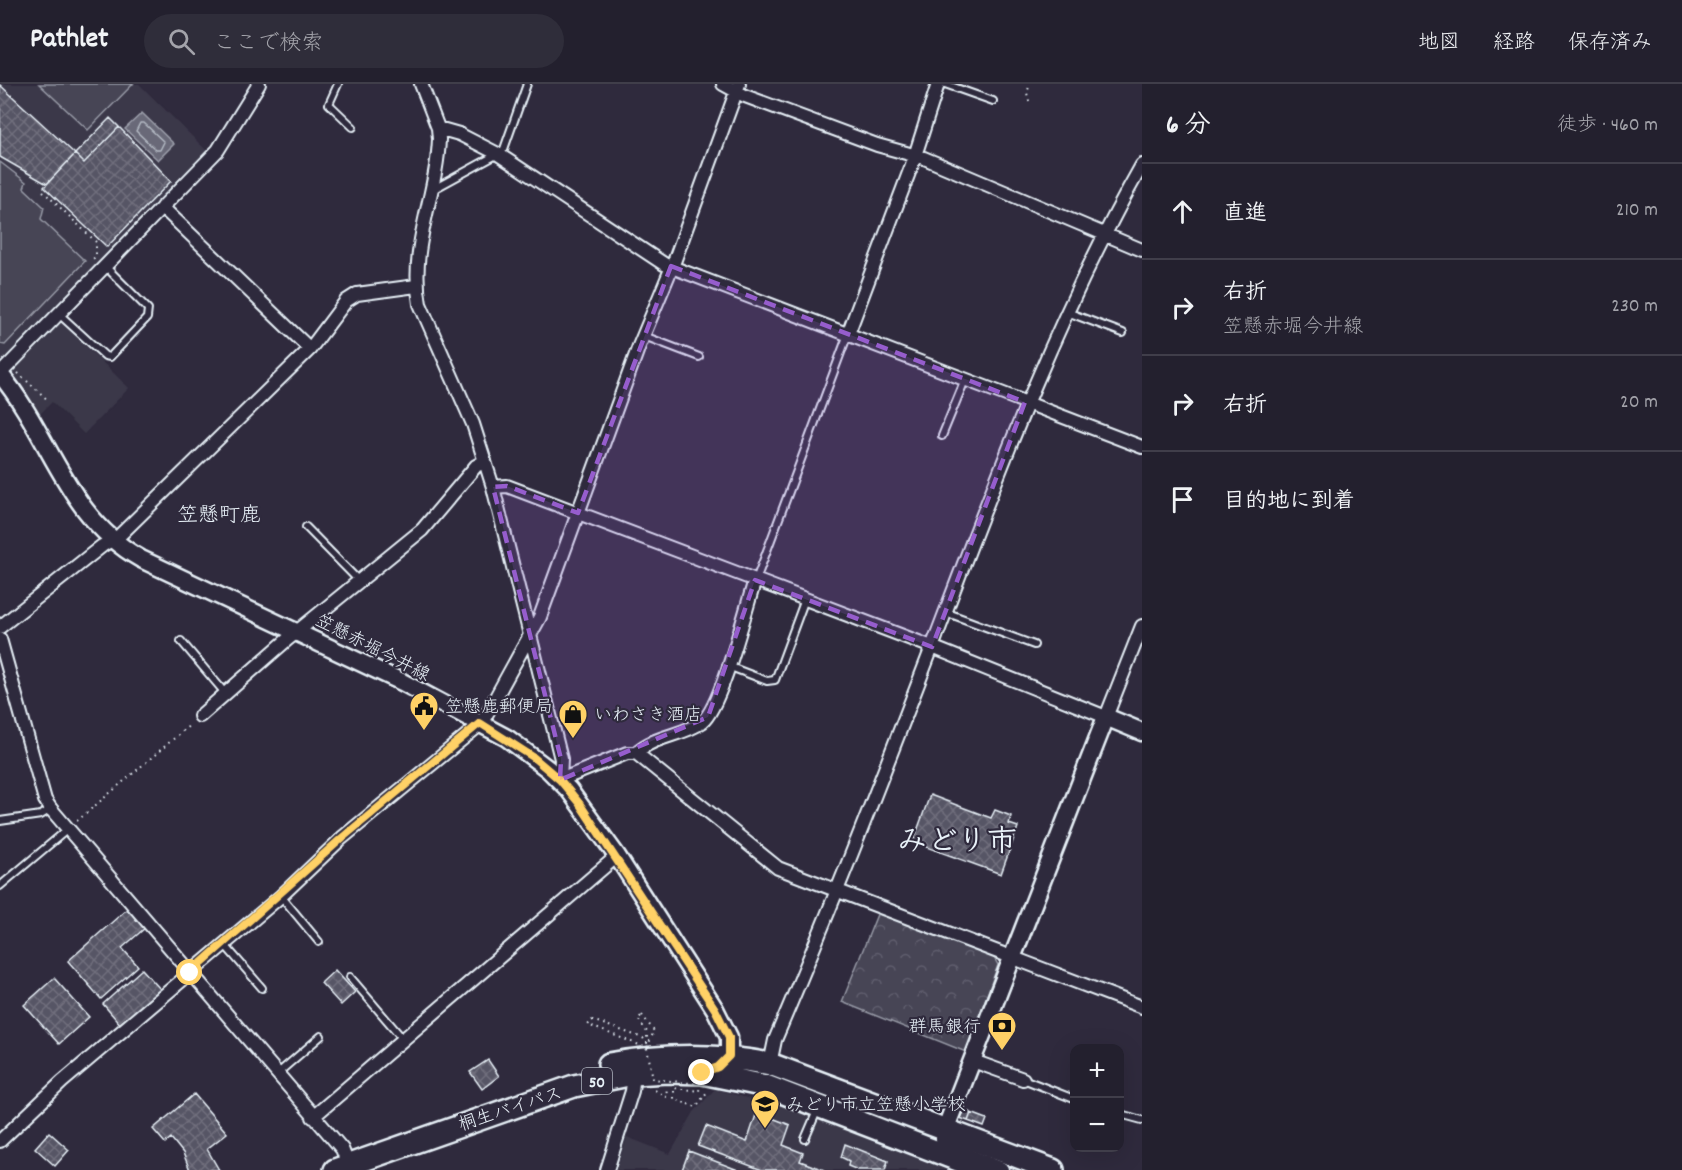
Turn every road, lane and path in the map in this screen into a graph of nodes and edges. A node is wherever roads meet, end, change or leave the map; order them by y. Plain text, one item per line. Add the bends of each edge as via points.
1 (259, 84) edge
2 (338, 84) edge
3 (421, 84) edge
4 (527, 84) edge
5 (723, 84) edge
6 (938, 84) edge
7 (945, 84) edge
8 (1030, 84) edge
9 (738, 88) edge
10 (993, 101) dead end
11 (1029, 101) dead end
12 (353, 127) dead end
13 (438, 128) junction
14 (498, 154) junction
15 (915, 155) junction
16 (1142, 165) edge
17 (431, 190) junction
18 (43, 191) dead end
19 (162, 207) junction
20 (1102, 235) junction
21 (1142, 250) edge
22 (88, 265) dead end
23 (105, 266) junction
24 (671, 266) junction
25 (416, 286) junction
26 (1067, 312) junction
27 (59, 313) junction
28 (1123, 333) dead end
29 (848, 334) junction
30 (644, 336) junction
31 (310, 349) junction
32 (699, 357) dead end
33 (5, 372) edge
34 (965, 380) junction
35 (49, 401) dead end
36 (1025, 402) junction
37 (942, 436) dead end
38 (1142, 447) edge
39 (485, 461) junction
40 (494, 487) junction
41 (578, 513) junction
42 (306, 527) dead end
43 (111, 540) junction
44 (755, 580) junction
45 (360, 582) junction
46 (805, 599) junction
47 (945, 612) junction
48 (1142, 626) edge
49 (0, 627) edge
50 (299, 631) junction
51 (531, 636) junction
52 (0, 639) edge
53 (181, 641) dead end
54 (1034, 645) dead end
55 (932, 647) junction
56 (728, 666) junction
57 (226, 694) junction
58 (200, 716) joint
59 (1106, 717) junction
60 (480, 723) junction
61 (1142, 732) edge
62 (636, 753) junction
63 (560, 780) junction
64 (51, 809) junction
65 (0, 821) edge
66 (68, 829) junction
67 (617, 856) junction
68 (0, 886) edge
69 (838, 891) junction
70 (281, 896) junction
71 (319, 942) dead end
72 (224, 944) junction
73 (1013, 957) junction
74 (190, 973) junction
75 (350, 977) dead end
76 (262, 988) dead end
77 (1142, 1007) edge
78 (321, 1036) dead end
79 (404, 1040) junction
80 (647, 1048) junction
81 (729, 1056) junction
82 (973, 1061) junction
83 (770, 1064) junction
84 (277, 1074) junction
85 (634, 1074) junction
86 (1023, 1079) joint
87 (706, 1081) junction
88 (654, 1086) dead end
89 (668, 1086) dead end
90 (1071, 1098) edge
91 (819, 1104) junction
92 (1124, 1115) edge
93 (313, 1117) junction
94 (1142, 1120) edge
95 (450, 1128) junction
96 (945, 1130) junction
97 (897, 1136) junction
98 (805, 1139) dead end
99 (0, 1141) edge
100 (345, 1168) edge
101 (607, 1170) edge
102 (984, 1170) edge
103 (1000, 1170) edge
104 (1053, 1170) edge

1 - 19 street via 218,150
2 - 12 lane via 329,104
3 - 13 street
4 - 14 lane via 504,149
5 - 9 street
6 - 15 street
7 - 10 lane
8 - 11 path
9 - 15 street via 877,145
9 - 24 street
13 - 14 street
13 - 17 street
14 - 17 lane
14 - 24 street
15 - 20 street
15 - 29 street
16 - 20 street
17 - 25 street via 417,252
18 - 22 path via 96,242 96,256
19 - 23 street
19 - 31 street
20 - 21 street
20 - 26 street
23 - 27 street
23 - 27 lane via 149,314 110,357
24 - 29 street
24 - 30 street
25 - 31 street via 354,295
25 - 39 street via 424,318 466,408
26 - 28 lane
26 - 36 street
27 - 33 street
29 - 34 street
29 - 44 lane
30 - 32 lane
30 - 41 street
31 - 43 street
33 - 35 path
33 - 43 main road, 笠懸赤堀今井線 via 77,501
34 - 36 street
34 - 37 lane
36 - 38 street
36 - 47 street
39 - 40 street
39 - 45 street via 476,466 422,530
40 - 41 street via 507,486
40 - 51 street
41 - 44 street
41 - 51 street
42 - 45 lane
43 - 49 street
43 - 50 main road, 笠懸赤堀今井線 via 141,559
44 - 46 street
44 - 56 street
45 - 50 street
46 - 55 street
46 - 56 lane via 775,680 767,681
47 - 54 lane
47 - 55 street
48 - 59 street
50 - 57 street
50 - 60 main road, 笠懸赤堀今井線
51 - 60 street
51 - 63 street via 561,759
52 - 64 street via 45,800
53 - 57 lane
55 - 59 street
55 - 69 street
56 - 62 street via 705,720
57 - 58 street
58 - 66 path
59 - 61 main road
59 - 73 main road
60 - 63 main road, 笠懸赤堀今井線 via 521,748
60 - 70 street via 342,838
62 - 63 street via 627,753
62 - 69 street via 778,868
63 - 67 main road, 笠懸赤堀今井線
64 - 65 lane via 41,815
64 - 66 street
66 - 68 lane
66 - 74 street
67 - 79 street
67 - 81 main road, 笠懸赤堀今井線 via 715,1009 729,1037
69 - 73 street
69 - 83 street via 775,1040
70 - 71 lane
70 - 72 street
72 - 74 street
72 - 76 lane
73 - 77 street
73 - 82 main road
74 - 84 street
74 - 99 street via 62,1082
75 - 79 lane
78 - 84 lane
79 - 93 street
80 - 80 path via 599,1031 588,1027 591,1020 643,1038 646,1043 644,1026 638,1019 642,1015 654,1031
80 - 87 path, bridge via 653,1079 700,1084 699,1091 674,1088 674,1099 696,1107
81 - 83 highway, 50
81 - 87 main road
81 - 95 highway, 桐生バイパス / 50 via 668,1056 580,1070 513,1096
81 - 97 main road via 734,1067 745,1074 858,1114
82 - 86 street
82 - 96 main road
83 - 96 highway, 50
84 - 93 street
85 - 87 highway, 桐生バイパス / 50
85 - 95 highway, 桐生バイパス / 50 via 574,1086
85 - 101 street
86 - 90 lane
87 - 91 highway, 桐生バイパス / 50 via 750,1082
88 - 89 path via 656,1092 666,1097
91 - 97 highway, 50
91 - 98 lane
92 - 94 lane
93 - 100 street via 342,1149
95 - 100 highway, 50
96 - 103 main road via 944,1139 950,1150
96 - 104 highway, 50
97 - 102 highway, 50

